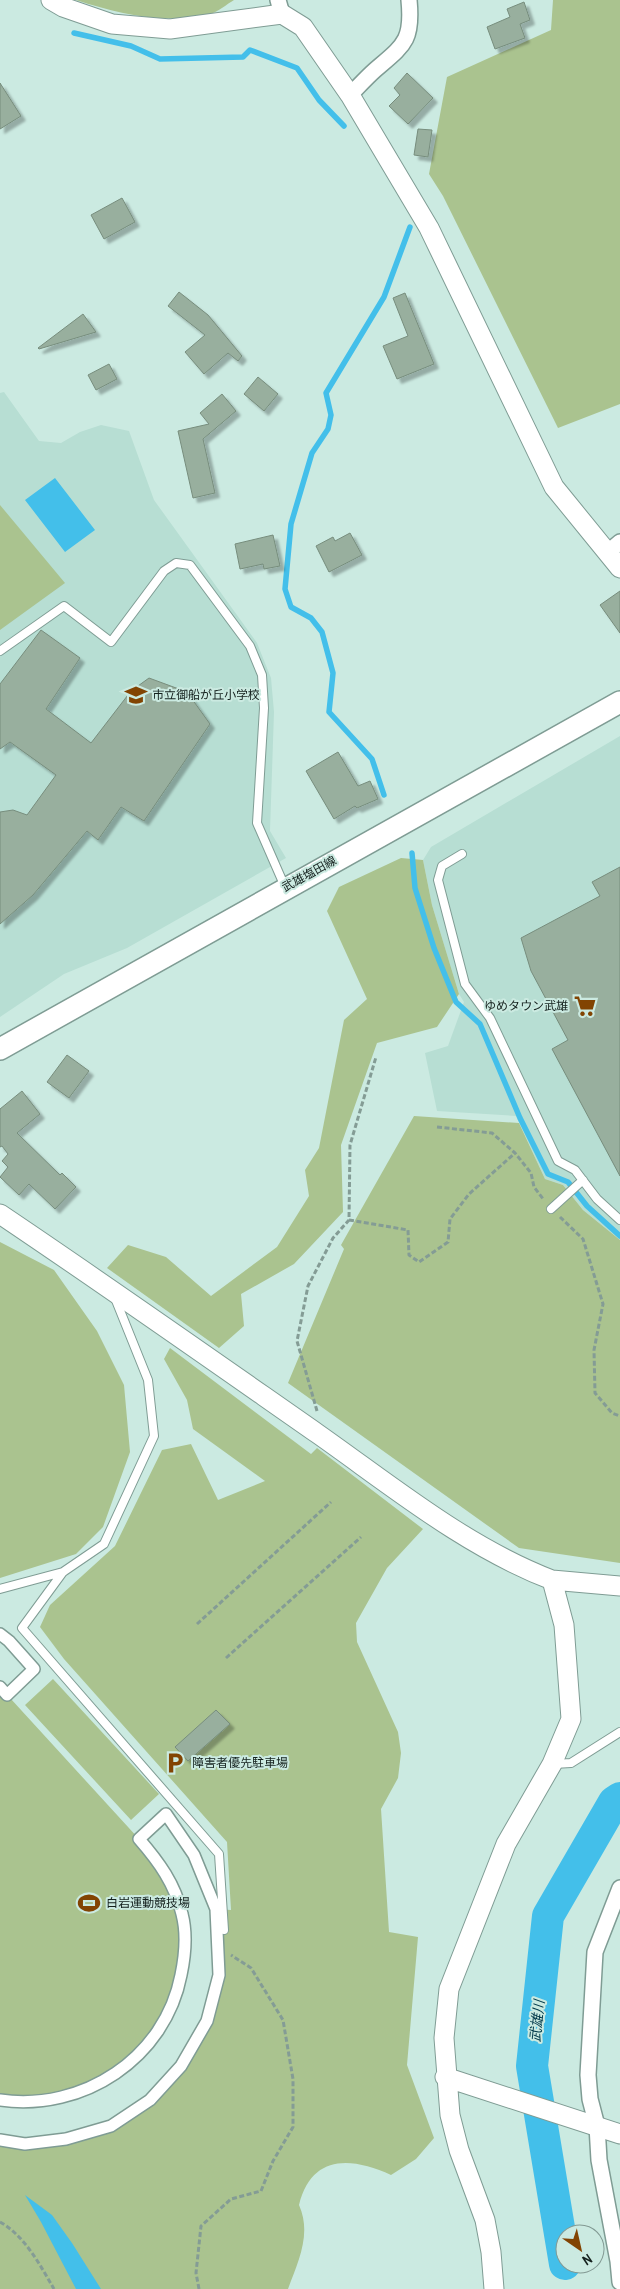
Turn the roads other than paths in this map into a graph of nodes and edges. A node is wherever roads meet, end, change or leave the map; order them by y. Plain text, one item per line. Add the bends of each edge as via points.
1 (51, 0) edge
2 (409, 0) edge
3 (280, 7) edge
4 (350, 95) junction
5 (614, 548) edge
6 (620, 568) edge
7 (0, 651) edge
8 (620, 702) edge
9 (462, 854) dead end
10 (285, 887) junction
11 (0, 1048) edge
12 (584, 1180) junction
13 (551, 1208) road end
14 (0, 1214) edge
15 (620, 1220) edge
16 (111, 1289) junction
17 (63, 1572) junction
18 (552, 1580) junction
19 (620, 1586) edge
20 (0, 1589) edge
21 (0, 1634) edge
22 (0, 1687) edge
23 (620, 1732) edge
24 (552, 1764) junction
25 (620, 1888) edge
26 (224, 1930) road end
27 (445, 2077) junction
28 (0, 2100) edge
29 (588, 2124) junction
30 (620, 2134) edge
31 (0, 2140) edge
32 (620, 2282) edge
33 (494, 2289) edge

1 - 3 street via 112,24 170,29
2 - 4 street via 411,20 400,49
3 - 4 street via 303,27
4 - 5 street via 429,228 554,486
5 - 6 street
7 - 10 lane via 64,606 111,642 164,571 176,563 190,566 250,646 262,675 264,708 257,823
8 - 10 main road, 武雄塩田線
9 - 12 lane via 442,866 438,880 465,984 490,1018 558,1161 575,1170
10 - 11 main road, 武雄塩田線
12 - 13 lane
12 - 15 lane
14 - 16 street
16 - 17 lane via 148,1380 154,1436 104,1544
16 - 18 street via 432,1515 518,1566
17 - 20 lane
17 - 26 lane via 22,1628 219,1854
18 - 19 street
18 - 24 street via 564,1625 571,1718
21 - 22 street via 34,1669 6,1694
23 - 24 lane via 572,1763
24 - 27 street via 506,1844 450,1989 444,2038
25 - 29 street via 595,1952
27 - 29 street
27 - 33 street via 459,2150 485,2220
28 - 31 street via 40,2102 98,2085 125,2068 149,2045 166,2020 178,1992 183,1964 183,1916 175,1890 160,1863 139,1838 166,1814 194,1855 216,1909 219,1975 207,2021 181,2066 150,2100 111,2126 66,2140 25,2144
29 - 30 street
29 - 32 street via 598,2160

